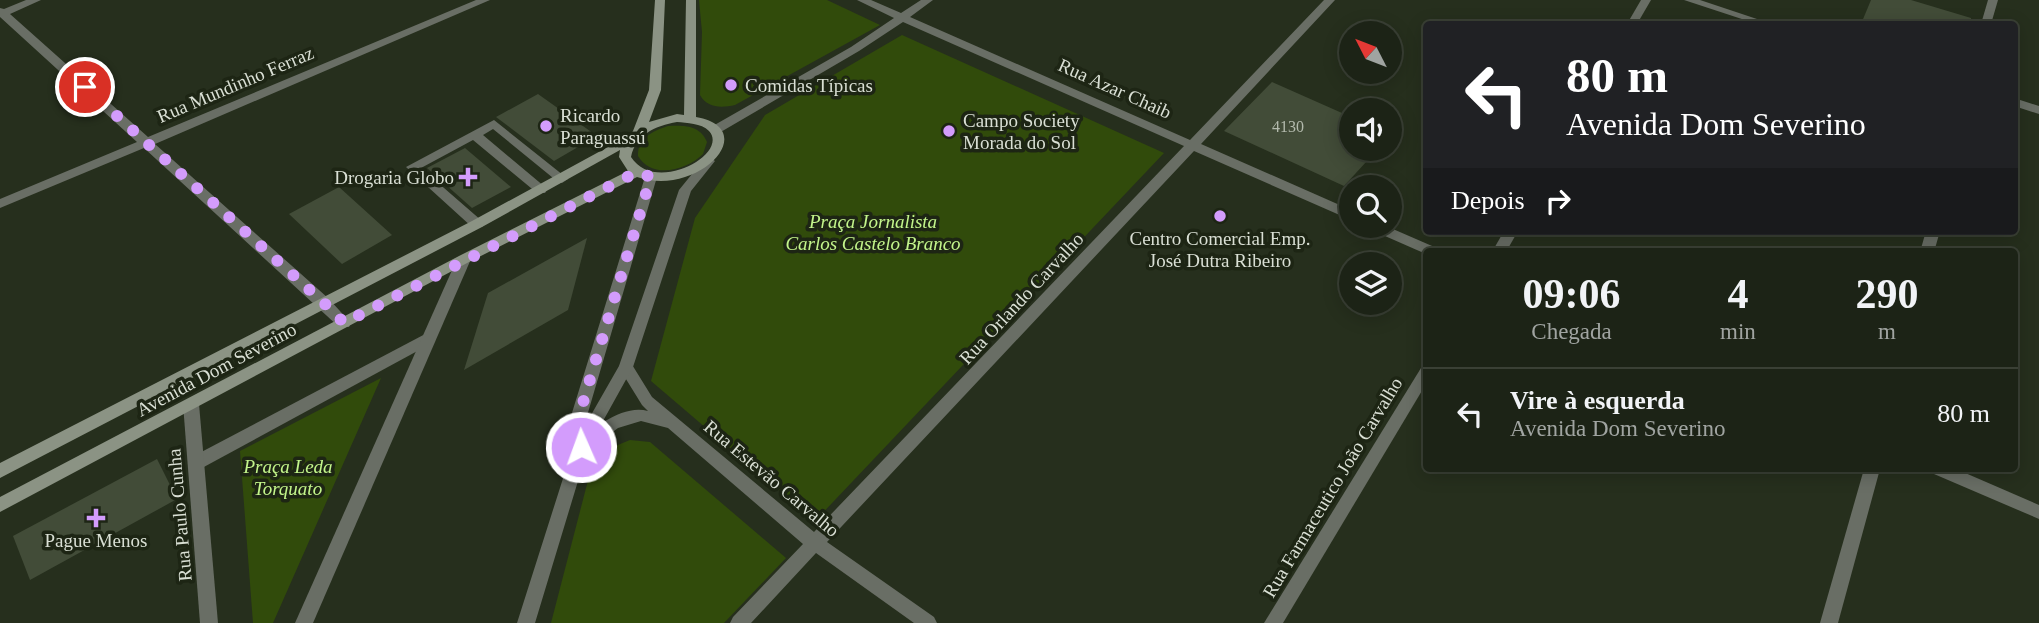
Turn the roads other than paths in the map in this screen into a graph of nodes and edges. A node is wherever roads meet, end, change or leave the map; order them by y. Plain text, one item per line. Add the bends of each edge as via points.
1 (36, 0) edge
2 (446, 0) edge
3 (485, 0) edge
4 (660, 0) edge
5 (691, 0) edge
6 (862, 0) edge
7 (928, 0) edge
8 (1330, 0) edge
9 (1646, 0) edge
10 (1689, 0) edge
11 (1993, 0) edge
12 (462, 10) junction
13 (1, 13) edge
14 (904, 18) junction
15 (1634, 21) edge
16 (1757, 21) edge
17 (1987, 21) edge
18 (2018, 103) edge
19 (2039, 110) edge
20 (690, 118) junction
21 (715, 130) junction
22 (474, 134) junction
23 (635, 135) junction
24 (146, 143) junction
25 (1191, 145) junction
26 (709, 161) junction
27 (637, 172) junction
28 (651, 177) junction
29 (562, 179) junction
30 (541, 190) junction
31 (0, 204) edge
32 (1339, 210) edge
33 (477, 224) junction
34 (1402, 238) edge
35 (1425, 248) edge
36 (464, 259) junction
37 (323, 302) junction
38 (344, 323) junction
39 (429, 338) junction
40 (626, 367) junction
41 (1423, 377) edge
42 (191, 404) junction
43 (674, 423) junction
44 (581, 447) junction
45 (196, 463) junction
46 (0, 471) edge
47 (1871, 472) edge
48 (1947, 472) edge
49 (0, 505) edge
50 (2039, 512) edge
51 (816, 544) junction
52 (209, 623) edge
53 (304, 623) edge
54 (526, 623) edge
55 (739, 623) edge
56 (928, 623) edge
57 (1273, 623) edge
58 (1829, 623) edge

1 - 13 street
2 - 12 street
3 - 12 street, Rua Mundinho Ferraz
4 - 23 main road via 655,90
5 - 20 main road
6 - 14 street, Rua Azar Chaib
7 - 14 street
8 - 25 street, Rua Orlando Carvalho
9 - 15 street
10 - 16 street
11 - 17 street
12 - 24 street, Rua Mundinho Ferraz
13 - 24 street
14 - 21 street
14 - 25 street, Rua Azar Chaib
18 - 19 street
20 - 21 main road
20 - 23 main road via 663,120
21 - 26 main road via 718,148
22 - 29 street via 494,124
22 - 30 street
22 - 33 street via 412,167
23 - 27 main road via 625,157
23 - 29 main road, Avenida Dom Severino
24 - 31 street, Rua Mundinho Ferraz
24 - 37 street
25 - 32 street, Rua Azar Chaib
25 - 51 street, Rua Orlando Carvalho
26 - 28 main road via 682,175
26 - 40 street via 685,190
27 - 28 main road
27 - 36 main road, Avenida Dom Severino
28 - 44 street via 579,416
29 - 30 main road, Avenida Dom Severino
30 - 33 main road, Avenida Dom Severino
33 - 37 main road, Avenida Dom Severino
34 - 35 street
36 - 38 main road, Avenida Dom Severino
36 - 39 street
37 - 38 street
37 - 46 main road, Avenida Dom Severino
38 - 42 main road, Avenida Dom Severino
39 - 45 street
39 - 53 street
40 - 43 street via 646,401
40 - 44 street
41 - 57 street, Rua Farmaceutico João Carvalho
42 - 45 street, Rua Paulo Cunha
42 - 49 main road, Avenida Dom Severino
43 - 44 street, Rua Estevão Carvalho via 640,415 613,423
43 - 51 street, Rua Estevão Carvalho
44 - 54 street
45 - 52 street, Rua Paulo Cunha
47 - 58 street
48 - 50 street
51 - 55 street, Rua Orlando Carvalho
51 - 56 street, Rua Estevão Carvalho

